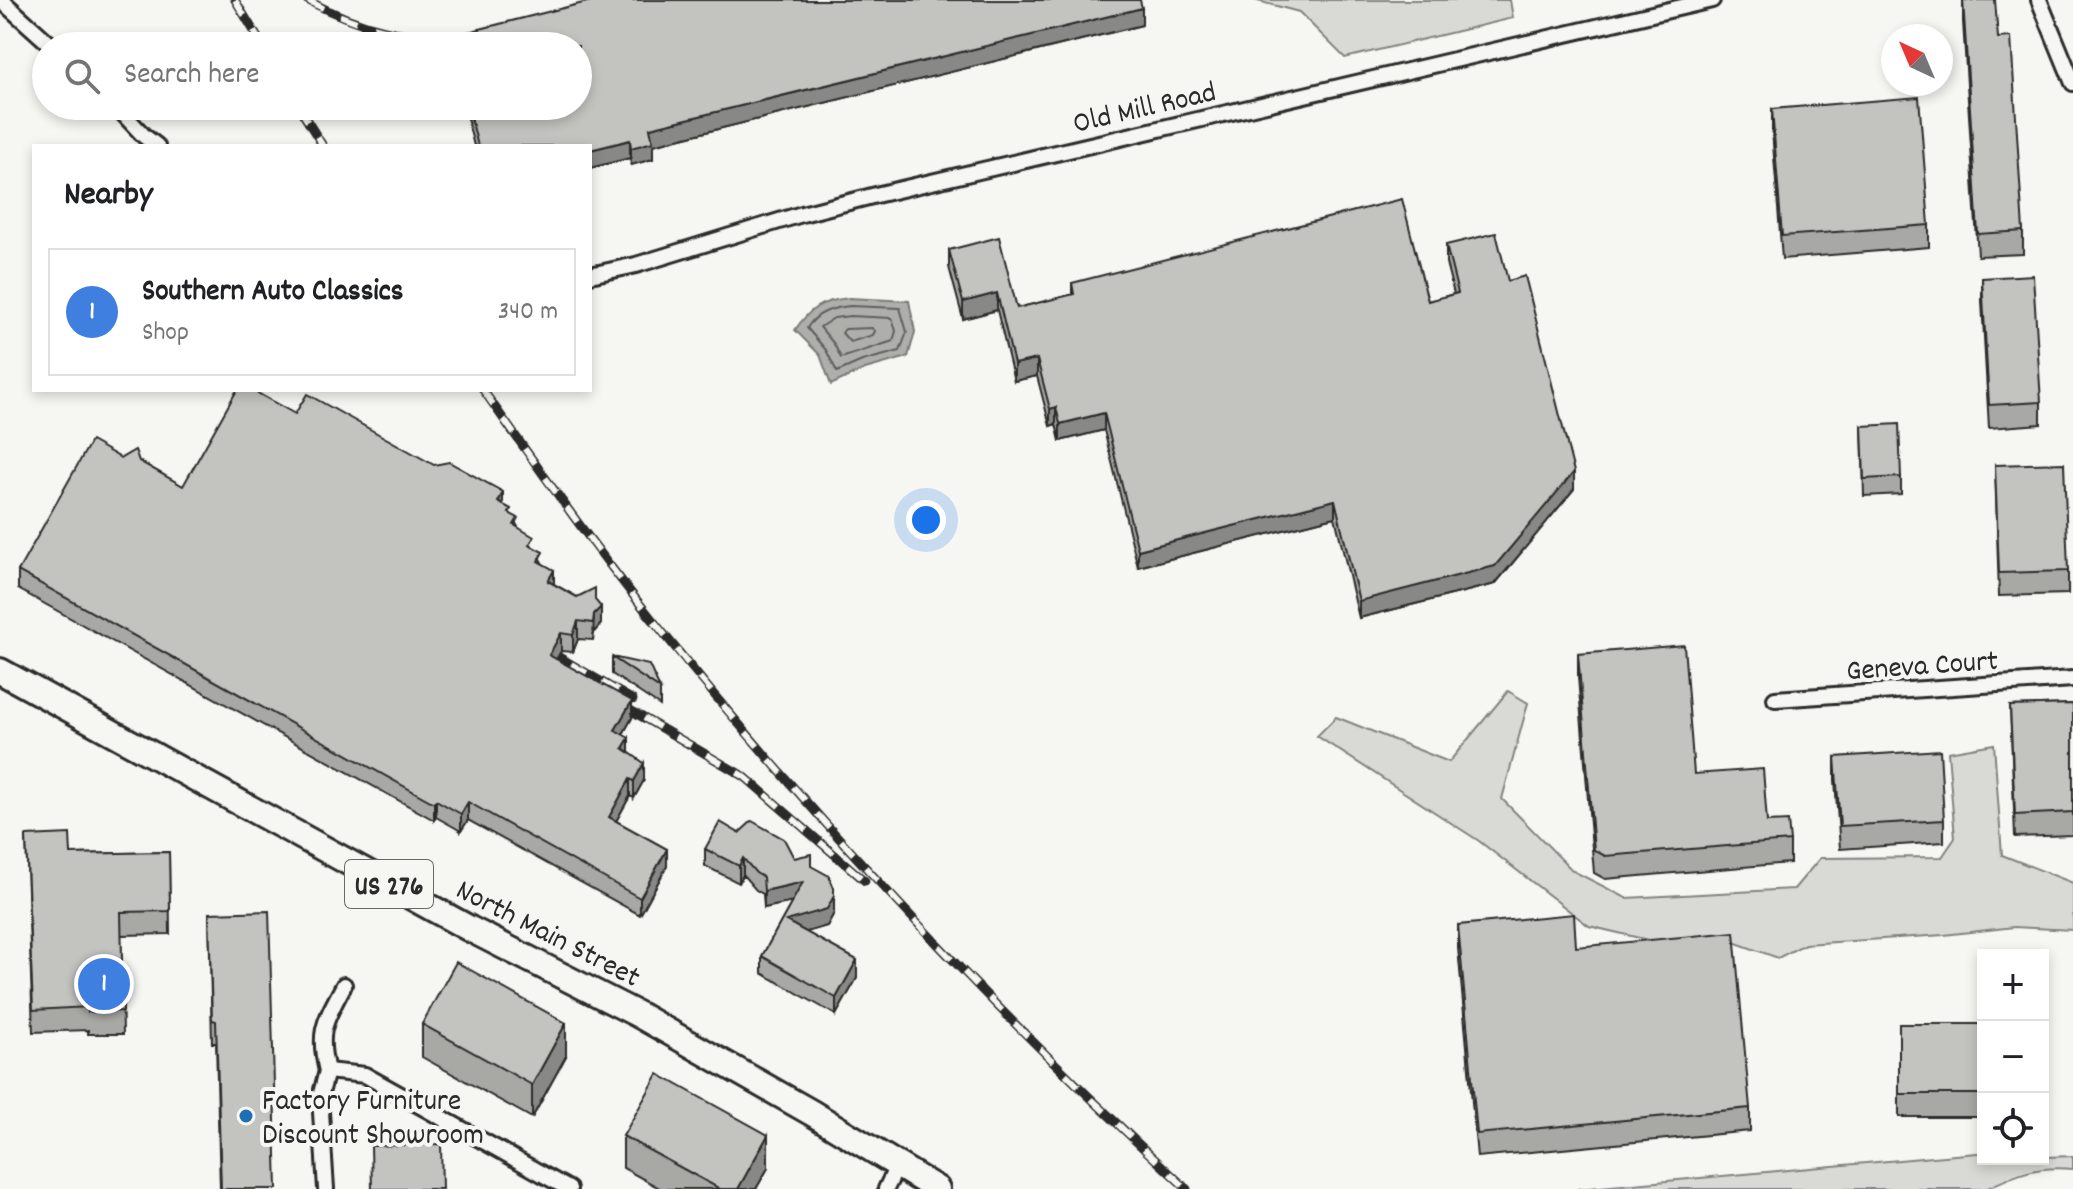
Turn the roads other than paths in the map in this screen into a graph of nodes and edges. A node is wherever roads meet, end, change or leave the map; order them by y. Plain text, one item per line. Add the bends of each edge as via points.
1 (1, 0) edge
2 (1712, 0) edge
3 (2039, 0) edge
4 (36, 32) edge
5 (2073, 83) edge
6 (130, 120) edge
7 (155, 144) edge
8 (592, 275) edge
9 (0, 671) edge
10 (2073, 679) edge
11 (1775, 699) dead end
12 (344, 985) dead end
13 (327, 1071) junction
14 (897, 1166) junction
15 (554, 1185) edge
16 (326, 1189) edge
17 (569, 1189) edge
18 (886, 1189) edge
19 (937, 1189) edge

1 - 4 street
2 - 8 street, Old Mill Road via 880,194
3 - 5 street
6 - 7 street
9 - 14 main road, North Main Street / US 276 via 470,929 639,1015
10 - 11 street, Geneva Court
12 - 13 street via 324,1022 321,1046
13 - 15 street via 365,1075
13 - 16 street via 320,1097
14 - 18 street
14 - 19 main road, North Main Street / US 276
15 - 17 street

